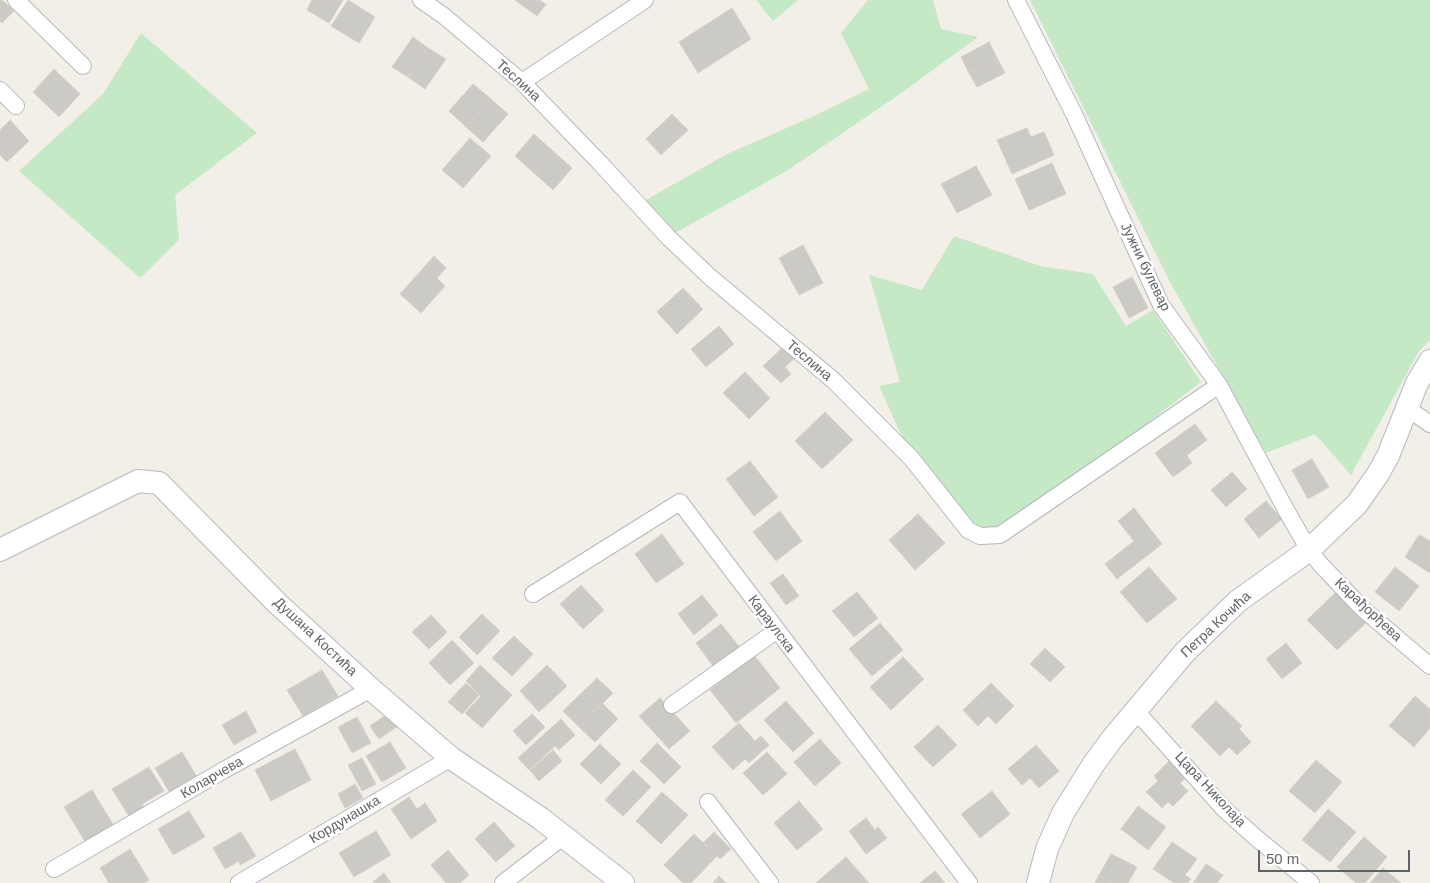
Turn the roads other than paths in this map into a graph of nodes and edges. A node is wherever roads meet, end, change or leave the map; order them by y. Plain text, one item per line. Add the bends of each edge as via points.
1 (16, 0) edge
2 (421, 0) edge
3 (645, 0) edge
4 (1016, 0) edge
5 (83, 66) dead end
6 (522, 82) junction
7 (0, 90) edge
8 (16, 106) dead end
9 (1430, 361) edge
10 (1219, 385) junction
11 (1407, 408) junction
12 (1430, 424) edge
13 (0, 550) edge
14 (1309, 550) junction
15 (533, 594) dead end
16 (776, 631) junction
17 (1430, 666) edge
18 (371, 689) junction
19 (672, 705) dead end
20 (1136, 711) junction
21 (451, 758) junction
22 (708, 802) dead end
23 (564, 836) junction
24 (54, 869) dead end
25 (239, 883) edge
26 (503, 883) edge
27 (623, 883) edge
28 (770, 883) edge
29 (969, 883) edge
30 (1038, 883) edge
31 (1311, 883) edge

1 - 5 street
2 - 6 street, Теслина
3 - 6 street
4 - 10 street, Јужни булевар via 1074,114 1160,305
6 - 10 street, Теслина via 668,237 710,277 833,380 912,459 968,530 980,536 1000,535
7 - 8 street
9 - 11 street, Петра Кочића
10 - 14 street, Јужни булевар
11 - 12 street
11 - 14 street, Петра Кочића via 1388,456 1370,486 1343,518
13 - 18 street, Душана Костића via 138,481 159,483 278,604
14 - 17 street, Карађорђева via 1363,609
14 - 20 street, Петра Кочића via 1238,601 1185,652
15 - 16 street, Караулска via 680,502
16 - 19 street
16 - 29 street, Караулска
18 - 21 street, Душана Костића
18 - 24 street, Коларчева
20 - 30 street, Петра Кочића via 1093,765 1063,813
20 - 31 street, Цара Николаја via 1224,808
21 - 23 street, Душана Костића
21 - 25 street, Кордунашка
22 - 28 street
23 - 26 street
23 - 27 street, Душана Костића

